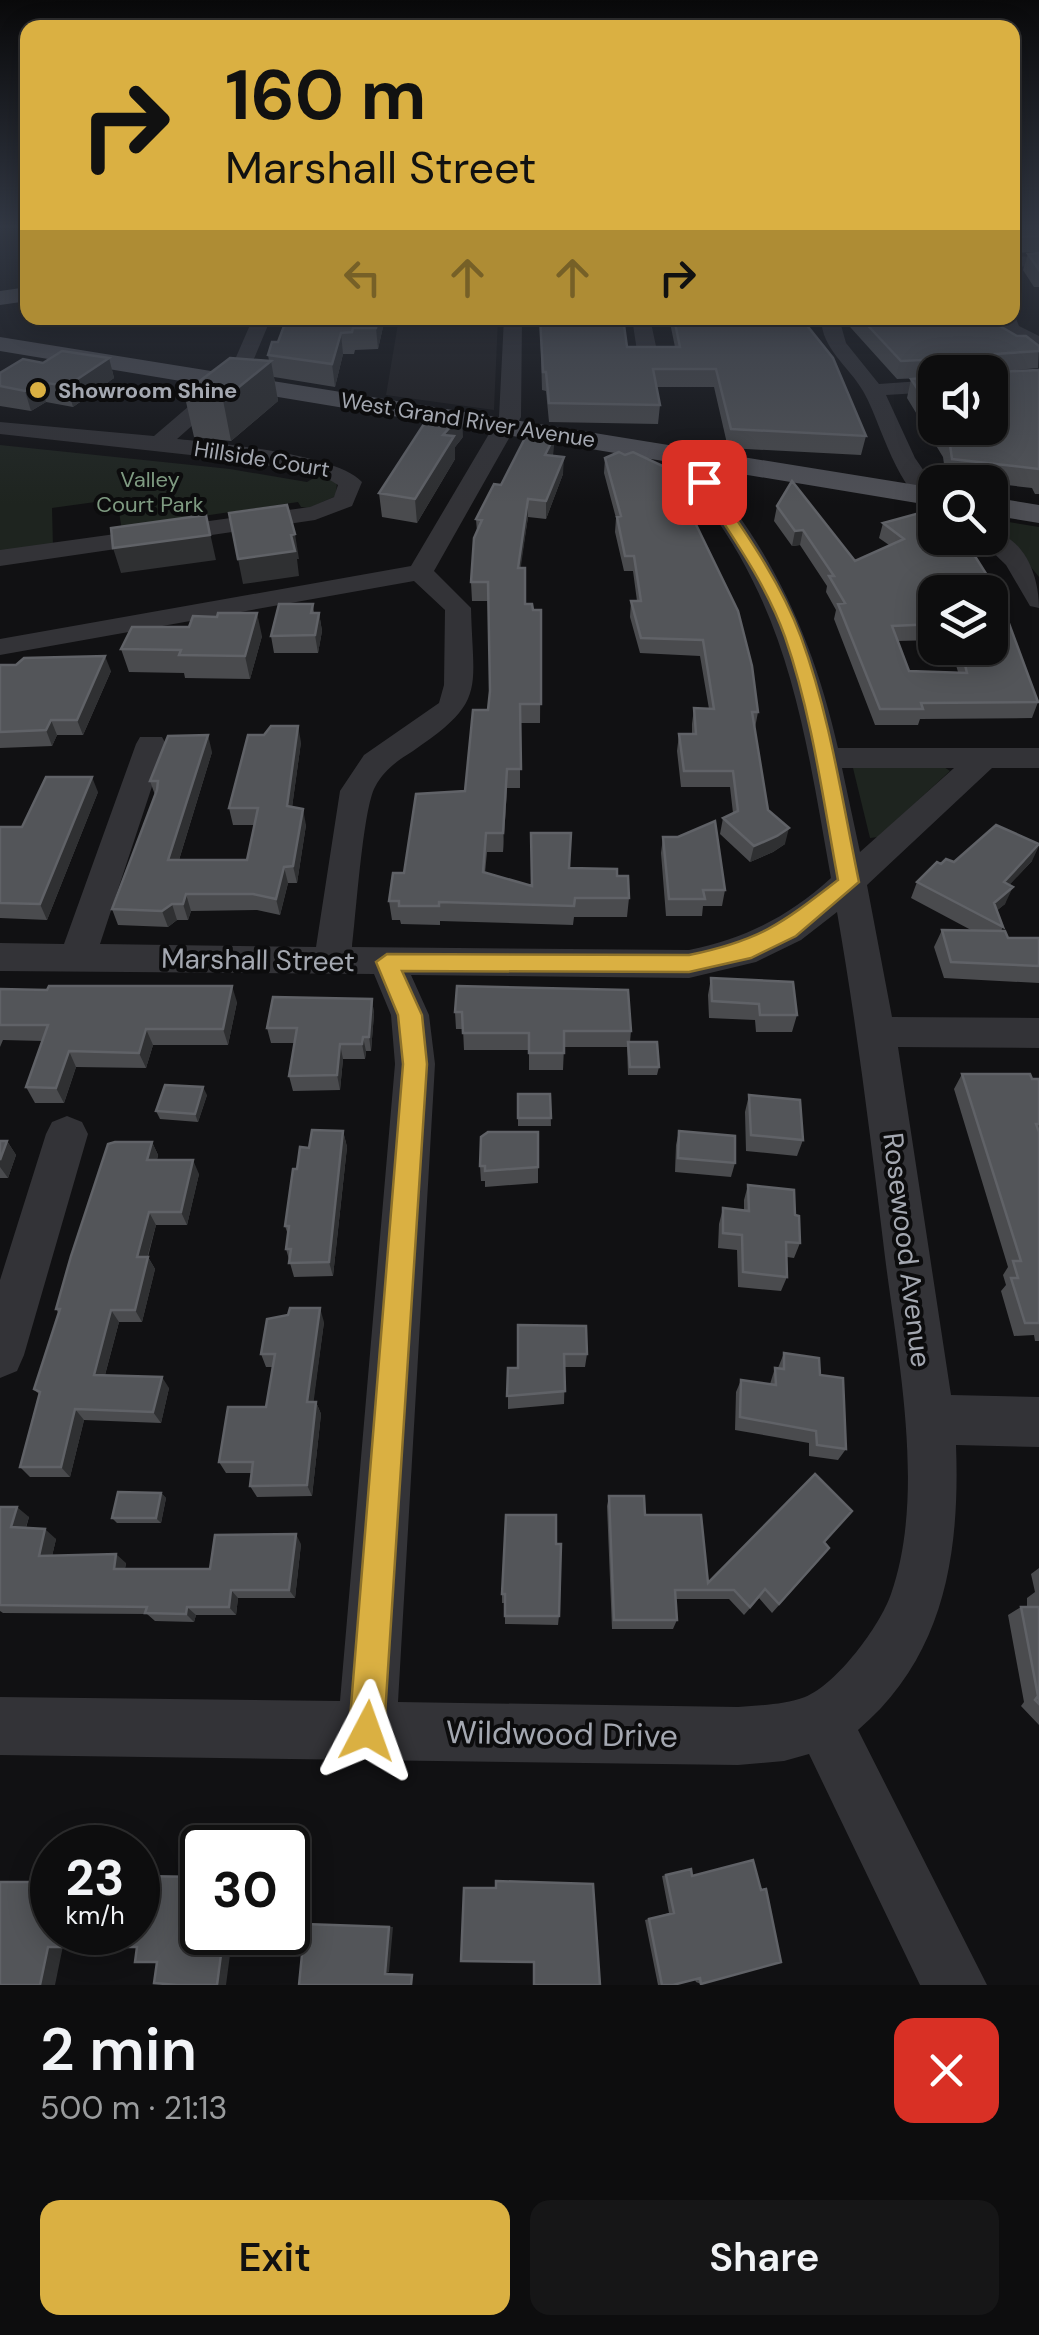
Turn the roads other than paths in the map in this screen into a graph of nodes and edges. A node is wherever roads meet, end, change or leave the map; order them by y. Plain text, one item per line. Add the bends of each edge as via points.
1 (259, 325) edge
2 (513, 325) edge
3 (642, 325) edge
4 (830, 325) edge
5 (1010, 325) edge
6 (0, 344) edge
7 (1039, 344) edge
8 (647, 351) edge
9 (230, 381) junction
10 (918, 387) edge
11 (874, 390) junction
12 (503, 426) junction
13 (0, 428) edge
14 (158, 444) junction
15 (705, 467) junction
16 (918, 477) edge
17 (918, 496) edge
18 (1008, 509) edge
19 (1039, 514) edge
20 (1008, 553) edge
21 (0, 558) edge
22 (420, 572) junction
23 (1039, 600) edge
24 (0, 647) edge
25 (151, 744) dead end
26 (825, 758) junction
27 (984, 758) junction
28 (1039, 758) edge
29 (849, 882) junction
30 (0, 957) edge
31 (77, 958) junction
32 (332, 961) junction
33 (387, 962) junction
34 (878, 1032) junction
35 (1039, 1033) edge
36 (67, 1134) dead end
37 (0, 1355) edge
38 (928, 1419) junction
39 (1039, 1422) edge
40 (823, 1721) junction
41 (0, 1726) edge
42 (367, 1731) junction
43 (954, 1985) edge

1 - 9 street
2 - 12 street via 510,417
3 - 8 street
4 - 11 street via 834,344
5 - 7 street
6 - 9 main road, West Grand River Avenue
9 - 12 main road, West Grand River Avenue
9 - 14 street
10 - 11 street
11 - 16 street
12 - 15 main road, West Grand River Avenue
12 - 22 street
13 - 14 street
14 - 21 street, Hillside Court via 339,472 349,478 349,489 344,500 314,513
15 - 17 main road, West Grand River Avenue
15 - 26 street, Rosewood Avenue via 781,608
18 - 19 main road
20 - 23 street
22 - 24 street
22 - 32 street via 458,608 457,695 442,718 375,762 356,791
25 - 31 street
26 - 27 street
26 - 29 street, Rosewood Avenue
27 - 28 street
27 - 29 street, Marshall Street
29 - 33 street, Marshall Street via 788,930 743,952 689,964
29 - 34 street, Rosewood Avenue
30 - 31 street, Marshall Street
31 - 32 street, Marshall Street
32 - 33 street, Marshall Street
33 - 42 street via 410,1015 415,1064
34 - 35 street
34 - 38 street, Rosewood Avenue
36 - 37 street
38 - 39 street
38 - 40 street, Rosewood Avenue via 931,1519 925,1571 910,1616 877,1673
40 - 42 street, Wildwood Drive via 738,1736
40 - 43 street
41 - 42 street, Wildwood Drive

